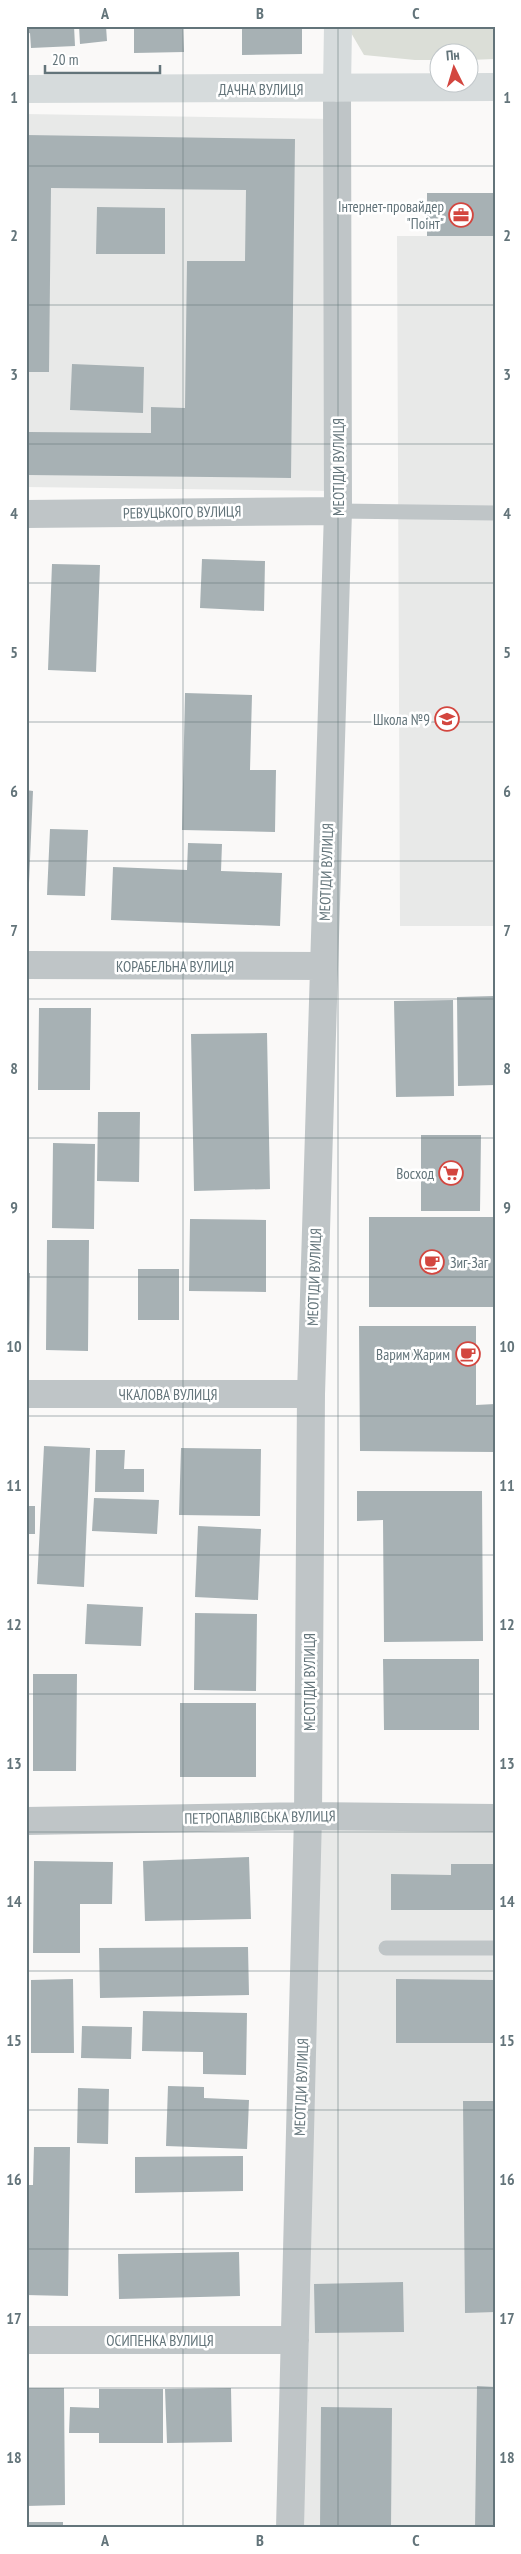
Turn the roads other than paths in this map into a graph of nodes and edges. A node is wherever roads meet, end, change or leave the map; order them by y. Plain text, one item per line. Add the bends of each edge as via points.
1 (338, 26) edge
2 (495, 87) edge
3 (336, 88) junction
4 (26, 89) edge
5 (338, 511) junction
6 (26, 514) edge
7 (495, 514) edge
8 (26, 965) edge
9 (323, 966) junction
10 (26, 1394) edge
11 (311, 1394) junction
12 (308, 1816) junction
13 (495, 1818) edge
14 (26, 1821) edge
15 (386, 1948) dead end
16 (495, 1948) edge
17 (26, 2340) edge
18 (295, 2340) junction
19 (290, 2528) edge

1 - 3 street, МЕОТІДИ ВУЛИЦЯ
2 - 3 street, ДАЧНА ВУЛИЦЯ
3 - 4 street, ДАЧНА ВУЛИЦЯ
3 - 5 street, МЕОТІДИ ВУЛИЦЯ
5 - 6 street, РЕВУЦЬКОГО ВУЛИЦЯ
5 - 7 lane
5 - 9 street, МЕОТІДИ ВУЛИЦЯ
8 - 9 street, КОРАБЕЛЬНА ВУЛИЦЯ
9 - 11 street, МЕОТІДИ ВУЛИЦЯ
10 - 11 street, ЧКАЛОВА ВУЛИЦЯ
11 - 12 street, МЕОТІДИ ВУЛИЦЯ
12 - 13 street, ПЕТРОПАВЛІВСЬКА ВУЛИЦЯ
12 - 14 street, ПЕТРОПАВЛІВСЬКА ВУЛИЦЯ
12 - 18 street, МЕОТІДИ ВУЛИЦЯ
15 - 16 lane
17 - 18 street, ОСИПЕНКА ВУЛИЦЯ
18 - 19 street, МЕОТІДИ ВУЛИЦЯ

